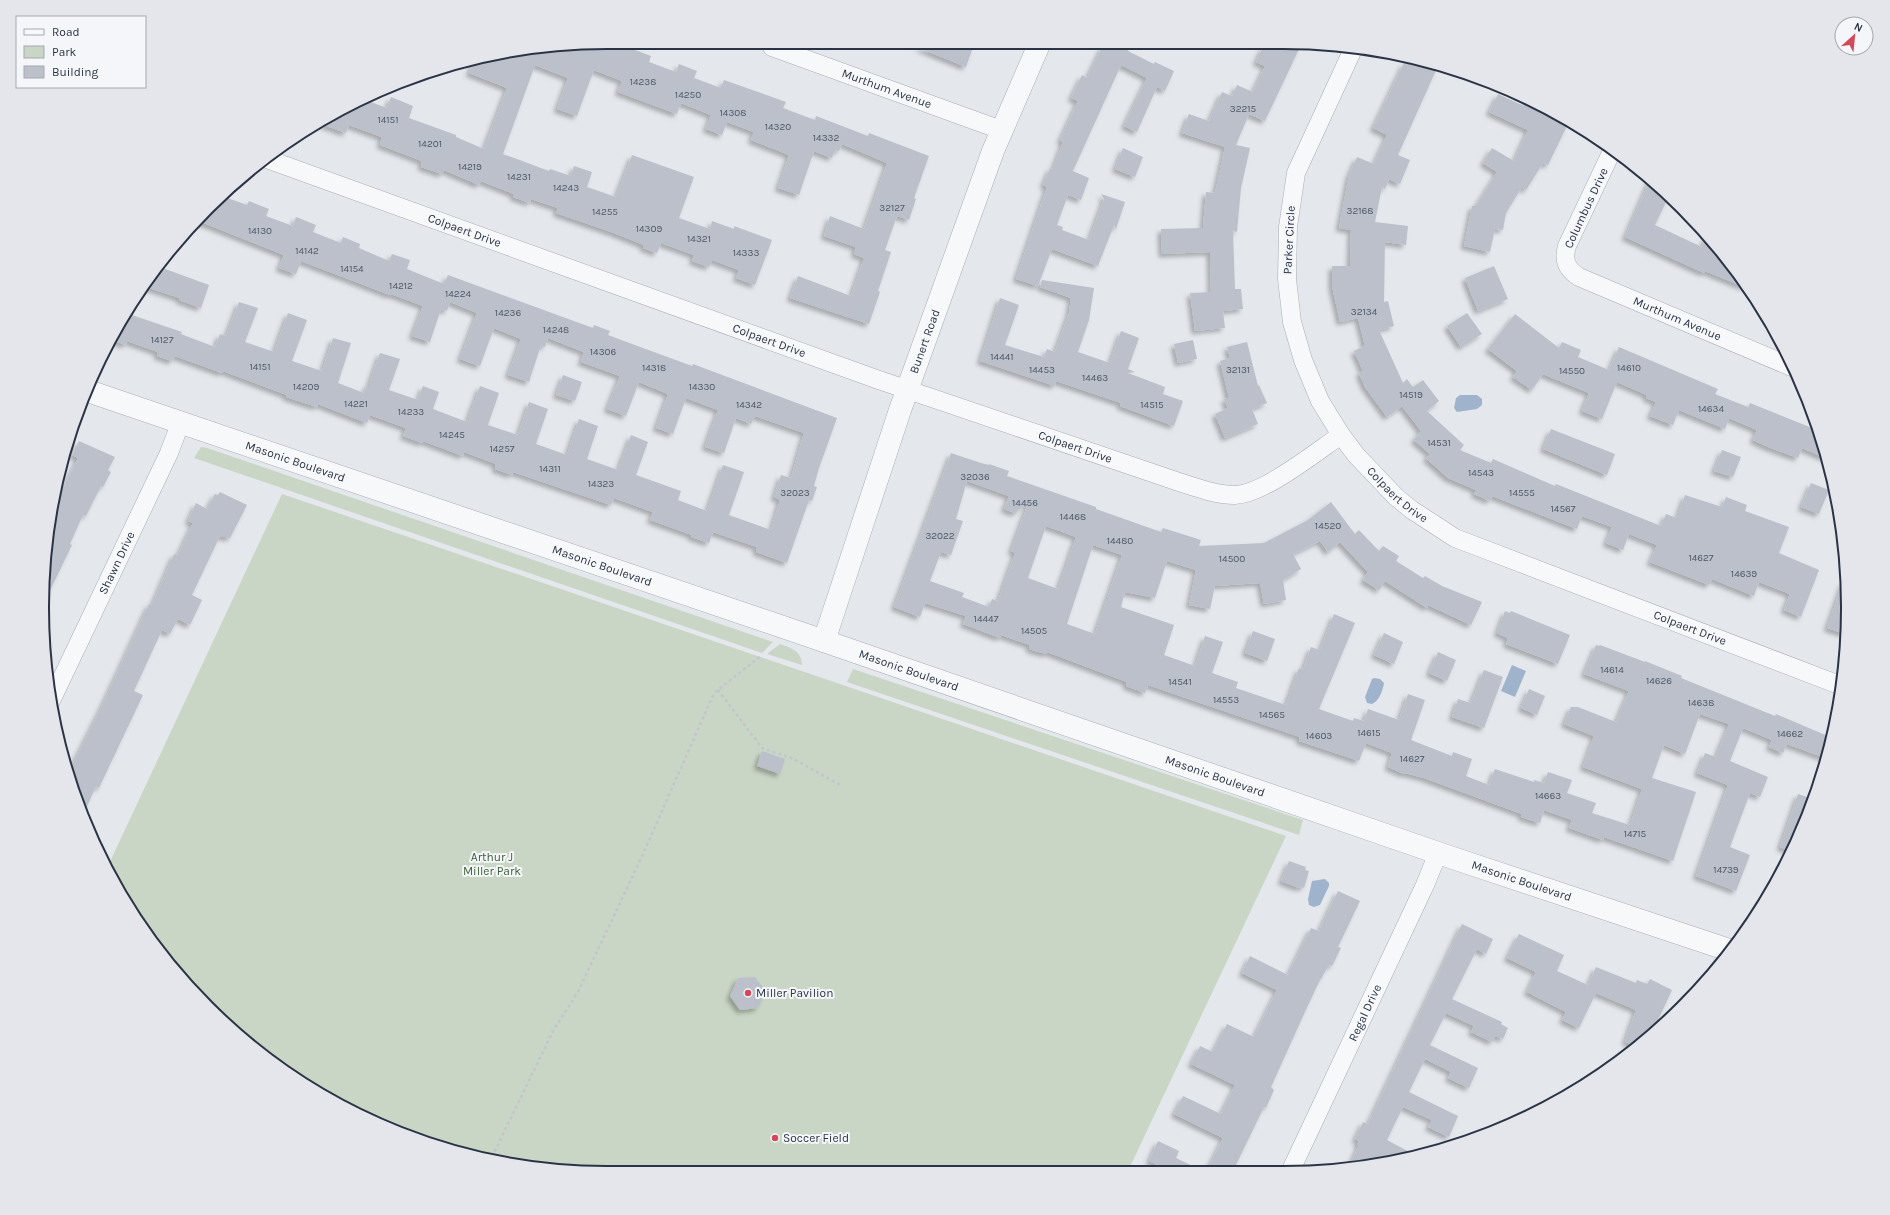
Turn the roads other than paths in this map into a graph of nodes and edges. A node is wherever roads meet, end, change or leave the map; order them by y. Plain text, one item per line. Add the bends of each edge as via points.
1 (778, 49) edge
2 (1037, 49) edge
3 (1351, 54) edge
4 (1001, 130) junction
5 (1610, 155) edge
6 (272, 161) edge
7 (1566, 264) joint
8 (1785, 364) edge
9 (908, 389) junction
10 (93, 393) edge
11 (180, 424) junction
12 (1341, 435) junction
13 (824, 641) junction
14 (1835, 683) edge
15 (55, 684) edge
16 (1438, 853) junction
17 (1725, 949) edge
18 (1293, 1166) edge

1 - 4 street, Murthum Avenue
2 - 4 street, Bunert Road
3 - 12 street, Parker Circle via 1296,173 1288,227 1287,279 1292,322 1320,400
4 - 9 street, Bunert Road
5 - 7 street, Columbus Drive via 1564,255
6 - 9 street, Colpaert Drive
7 - 8 street, Murthum Avenue via 1570,272 1579,278
9 - 12 street, Colpaert Drive via 1176,481 1210,491 1236,495 1257,489 1275,479
9 - 13 street, Bunert Road
10 - 11 street, Masonic Boulevard
11 - 13 street, Masonic Boulevard
11 - 15 street, Shawn Drive via 169,453
12 - 14 street, Colpaert Drive via 1371,472 1396,497 1455,538
13 - 16 street, Masonic Boulevard
16 - 17 street, Masonic Boulevard
16 - 18 street, Regal Drive

